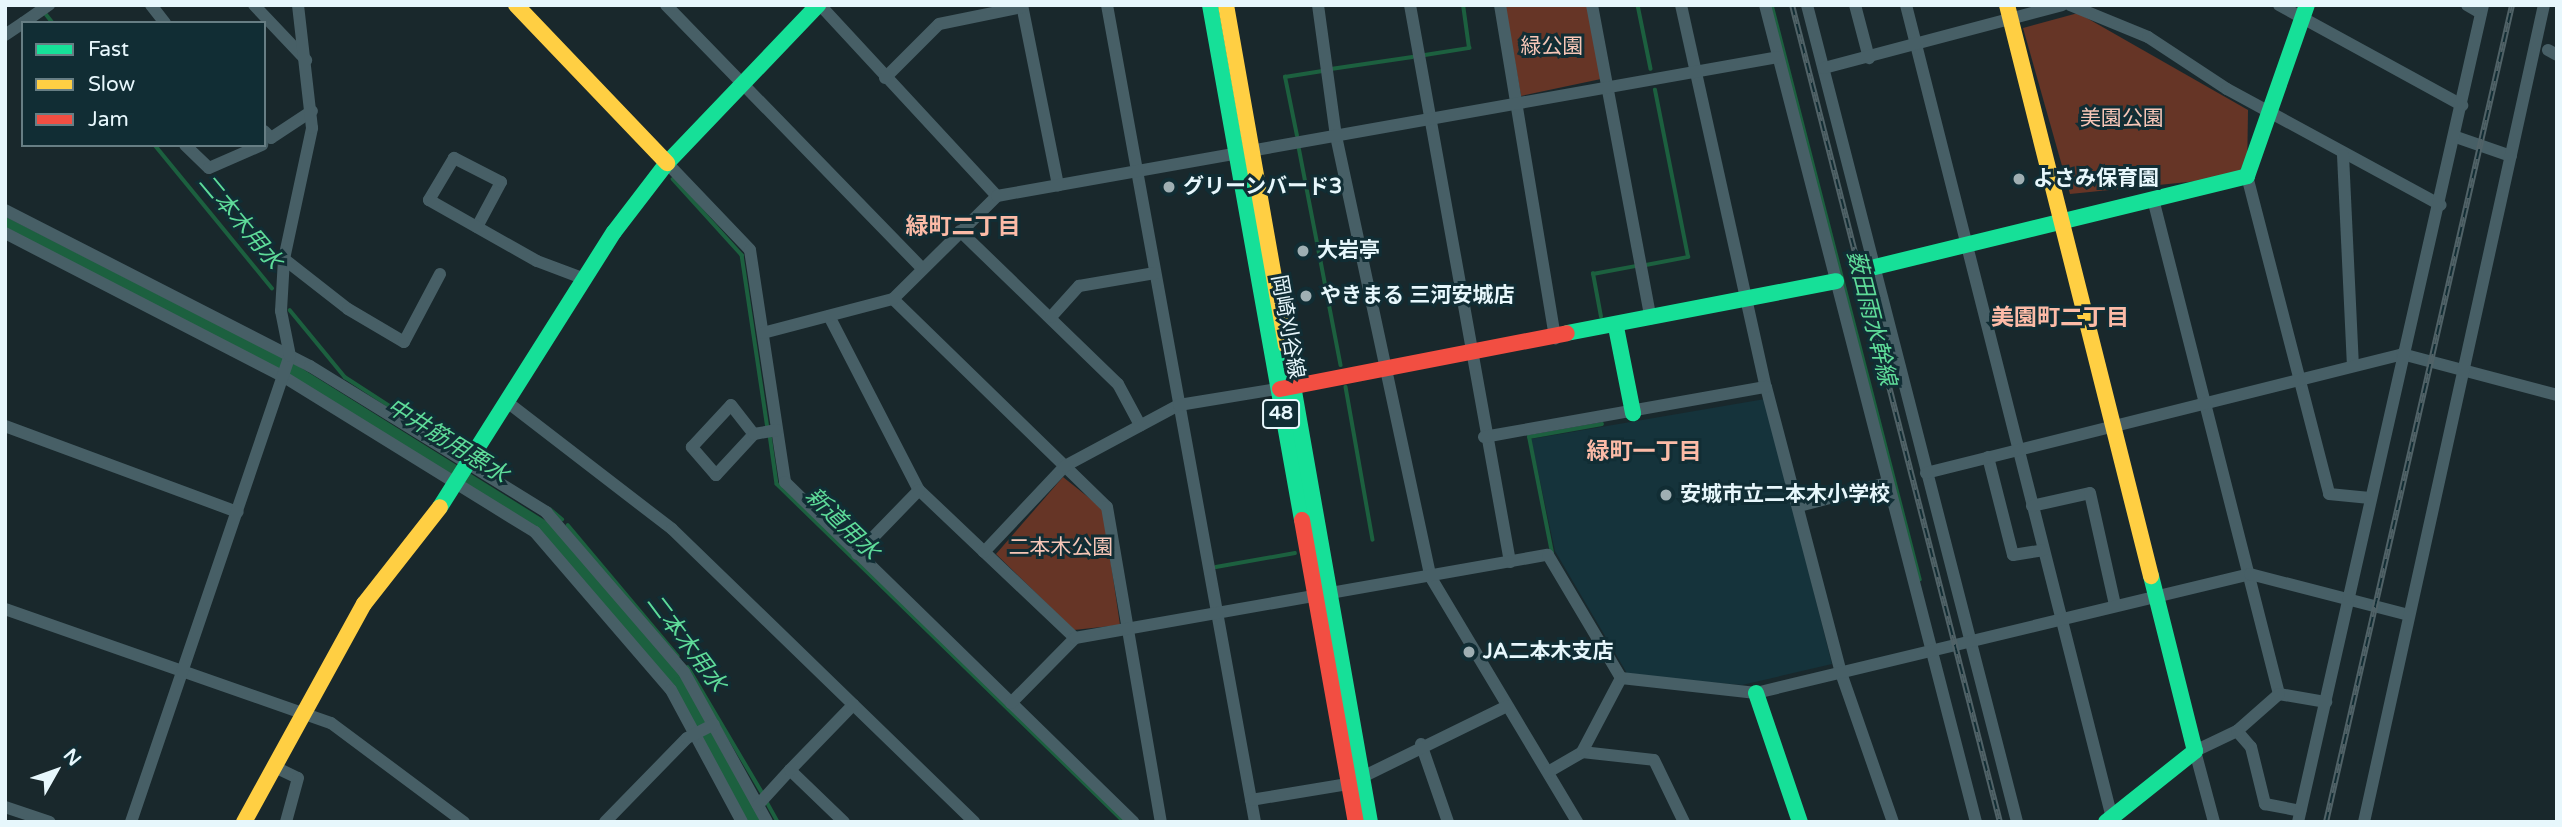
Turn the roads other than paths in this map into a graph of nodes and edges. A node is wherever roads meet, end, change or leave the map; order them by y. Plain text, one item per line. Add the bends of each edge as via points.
1 (152, 5) edge
2 (254, 5) edge
3 (298, 5) edge
4 (516, 5) edge
5 (666, 5) edge
6 (819, 5) edge
7 (1107, 5) edge
8 (1210, 5) edge
9 (1226, 5) edge
10 (1318, 5) edge
11 (1410, 5) edge
12 (1500, 5) edge
13 (1592, 5) edge
14 (1681, 5) edge
15 (1765, 5) edge
16 (1807, 5) edge
17 (1855, 5) edge
18 (1906, 5) edge
19 (2062, 5) edge
20 (2070, 5) edge
21 (2279, 5) edge
22 (2467, 5) edge
23 (2544, 5) edge
24 (1022, 6) edge
25 (43, 7) edge
26 (2482, 9) edge
27 (2304, 11) edge
28 (2009, 13) edge
29 (26, 21) edge
30 (164, 21) edge
31 (21, 24) edge
32 (5, 35) edge
33 (1918, 47) junction
34 (1778, 57) junction
35 (1869, 58) junction
36 (306, 60) junction
37 (1824, 68) junction
38 (1695, 72) junction
39 (885, 78) junction
40 (742, 84) junction
41 (1607, 87) junction
42 (1512, 104) junction
43 (2462, 105) junction
44 (312, 111) junction
45 (2267, 112) junction
46 (1427, 120) junction
47 (1336, 135) junction
48 (2456, 137) junction
49 (266, 139) edge
50 (187, 147) edge
51 (250, 147) edge
52 (1243, 151) junction
53 (2343, 155) junction
54 (2511, 156) junction
55 (667, 163) junction
56 (1136, 170) junction
57 (2247, 176) junction
58 (1058, 185) junction
59 (997, 196) junction
60 (2153, 199) junction
61 (2441, 205) junction
62 (5, 210) edge
63 (2062, 222) junction
64 (477, 227) junction
65 (960, 231) junction
66 (5, 233) edge
67 (1966, 245) junction
68 (284, 259) junction
69 (1875, 267) junction
70 (923, 269) junction
71 (440, 274) dead end
72 (1156, 274) junction
73 (582, 278) junction
74 (1836, 281) junction
75 (893, 299) junction
76 (1745, 302) junction
77 (829, 316) junction
78 (1051, 317) junction
79 (1651, 319) junction
80 (1616, 327) junction
81 (763, 333) junction
82 (1555, 338) junction
83 (1471, 354) junction
84 (2402, 354) junction
85 (290, 356) junction
86 (2353, 364) junction
87 (1387, 368) junction
88 (2467, 372) junction
89 (284, 377) junction
90 (2298, 377) junction
91 (1766, 387) junction
92 (1284, 388) junction
93 (2557, 395) edge
94 (2203, 401) junction
95 (511, 405) junction
96 (1179, 405) junction
97 (1633, 413) junction
98 (2113, 424) junction
99 (1140, 425) junction
100 (5, 426) edge
101 (767, 432) junction
102 (1485, 438) junction
103 (2017, 449) junction
104 (1989, 457) junction
105 (1065, 466) junction
106 (1926, 473) junction
107 (464, 476) junction
108 (1887, 483) junction
109 (919, 491) junction
110 (2370, 498) junction
111 (1799, 506) junction
112 (2032, 506) junction
113 (238, 512) junction
114 (2043, 550) junction
115 (984, 552) junction
116 (857, 554) junction
117 (1510, 562) junction
118 (2250, 574) junction
119 (1430, 576) junction
120 (2160, 593) junction
121 (1323, 595) junction
122 (2348, 597) junction
123 (2115, 605) junction
124 (5, 609) edge
125 (1218, 614) junction
126 (2406, 614) junction
127 (2061, 620) junction
128 (1131, 629) junction
129 (1074, 638) junction
130 (1973, 643) junction
131 (1929, 647) junction
132 (184, 670) junction
133 (1840, 670) junction
134 (1621, 678) junction
135 (1756, 693) junction
136 (2278, 694) junction
137 (2326, 702) junction
138 (1011, 703) junction
139 (853, 705) junction
140 (1507, 706) junction
141 (306, 713) junction
142 (713, 724) junction
143 (2237, 731) junction
144 (695, 734) junction
145 (1421, 744) junction
146 (2194, 751) junction
147 (1582, 752) junction
148 (275, 767) junction
149 (790, 770) junction
150 (1548, 772) junction
151 (1355, 780) junction
152 (1251, 800) junction
153 (758, 804) junction
154 (5, 807) edge
155 (2299, 816) edge
156 (2110, 820) edge
157 (50, 822) edge
158 (131, 822) edge
159 (244, 822) edge
160 (286, 822) edge
161 (464, 822) edge
162 (605, 822) edge
163 (742, 822) edge
164 (767, 822) edge
165 (844, 822) edge
166 (974, 822) edge
167 (1134, 822) edge
168 (1161, 822) edge
169 (1255, 822) edge
170 (1356, 822) edge
171 (1370, 822) edge
172 (1448, 822) edge
173 (1577, 822) edge
174 (1684, 822) edge
175 (1800, 822) edge
176 (1893, 822) edge
177 (1976, 822) edge
178 (2017, 822) edge
179 (2214, 822) edge
180 (2364, 822) edge

1 - 30 street
2 - 36 street
3 - 36 street
4 - 55 street
5 - 40 street
6 - 39 street
6 - 40 street
7 - 56 street
8 - 52 street, 岡崎刈谷線 / 48
9 - 52 street, 岡崎刈谷線 / 48
10 - 47 street
11 - 46 street
12 - 42 street
13 - 41 street
14 - 38 street
15 - 34 street
16 - 37 street
17 - 35 street
18 - 33 street
19 - 28 street
20 - 45 street via 2148,37
21 - 27 street
22 - 26 street
23 - 54 street
24 - 39 street via 939,24
24 - 58 street
25 - 29 street
26 - 43 street
27 - 43 street
27 - 45 street
28 - 33 street
28 - 63 street
31 - 32 street
33 - 35 street
33 - 67 street
34 - 38 street
34 - 74 street
35 - 37 street
36 - 44 street
37 - 69 street
38 - 41 street
38 - 76 street
39 - 59 street
40 - 55 street
40 - 70 street
41 - 42 street
41 - 79 street
42 - 46 street
42 - 82 street
43 - 48 street
44 - 49 street
44 - 68 street
45 - 53 street
45 - 57 street
46 - 47 street
46 - 83 street
47 - 52 street
47 - 87 street
48 - 54 street
48 - 61 street
50 - 51 street via 209,167
52 - 56 street
52 - 92 street, 岡崎刈谷線 / 48
53 - 61 street
53 - 86 street
54 - 88 street
55 - 73 street
55 - 81 street via 750,250
56 - 58 street
56 - 72 street
57 - 60 street
57 - 90 street
58 - 59 street
59 - 65 street
60 - 63 street
60 - 94 street
61 - 84 street
62 - 85 street
63 - 67 street
63 - 98 street
64 - 64 street via 429,200 454,158 501,182
64 - 73 street
65 - 70 street
65 - 78 street
66 - 89 street
67 - 69 street
67 - 103 street
68 - 71 street via 348,309 404,342
68 - 85 street via 282,311
69 - 106 street
70 - 75 street
72 - 78 street via 1079,286
72 - 96 street
73 - 95 street
74 - 76 street
74 - 108 street
75 - 77 street
75 - 105 street
76 - 79 street
76 - 91 street
77 - 81 street
77 - 109 street
78 - 99 street via 1118,384
79 - 80 street
80 - 82 street
80 - 97 street
81 - 101 street
82 - 83 street
83 - 87 street
83 - 102 street
84 - 86 street
84 - 88 street
84 - 110 street
85 - 89 street
85 - 107 street
86 - 90 street
87 - 92 street
87 - 119 street
88 - 93 street
88 - 126 street
89 - 107 street
89 - 113 street
90 - 94 street
90 - 110 street via 2329,494
91 - 97 street
91 - 111 street
92 - 96 street
92 - 121 street, 岡崎刈谷線 / 48
94 - 98 street
94 - 118 street
95 - 107 street
95 - 139 street via 672,529
96 - 99 street
96 - 125 street
97 - 102 street
98 - 103 street
98 - 120 street
99 - 105 street
100 - 113 street
101 - 101 street via 731,405 692,447 716,475
101 - 116 street via 785,482
102 - 117 street
103 - 104 street
103 - 112 street
104 - 106 street
104 - 114 street via 2014,555
105 - 115 street
105 - 128 street via 1107,507
106 - 130 street
107 - 141 street via 365,604
107 - 142 street via 558,523 684,672
107 - 144 street via 536,532 671,690
108 - 111 street
108 - 131 street
109 - 115 street
109 - 116 street
110 - 122 street
111 - 133 street
112 - 114 street
112 - 123 street via 2090,493
113 - 132 street
114 - 127 street
115 - 129 street
116 - 138 street
117 - 119 street
117 - 134 street via 1548,555
118 - 120 street
118 - 122 street
118 - 136 street
119 - 121 street
119 - 140 street
120 - 123 street
120 - 146 street
121 - 125 street
121 - 151 street, 岡崎刈谷線 / 48
122 - 126 street
122 - 137 street
123 - 127 street
124 - 132 street
125 - 128 street
125 - 152 street
126 - 180 street
127 - 130 street
127 - 156 street
128 - 129 street
128 - 168 street
129 - 138 street
130 - 131 street
130 - 178 street
131 - 133 street
131 - 177 street
132 - 141 street
132 - 158 street
133 - 135 street
133 - 176 street
134 - 135 street
134 - 147 street
135 - 175 street
136 - 137 street
136 - 143 street
137 - 155 street
138 - 167 street
139 - 149 street
139 - 166 street
140 - 145 street
140 - 150 street
141 - 148 street
141 - 161 street via 331,723
142 - 144 street
142 - 153 street
143 - 146 street
143 - 155 street via 2251,747 2265,804
144 - 162 street
144 - 163 street
145 - 151 street
145 - 172 street
146 - 156 street
146 - 179 street
147 - 150 street
147 - 174 street via 1654,760
148 - 159 street
148 - 160 street via 298,778
149 - 153 street
149 - 165 street
150 - 173 street
151 - 152 street
151 - 170 street, 岡崎刈谷線 / 48
151 - 171 street, 岡崎刈谷線 / 48
152 - 169 street
153 - 164 street
154 - 157 street

